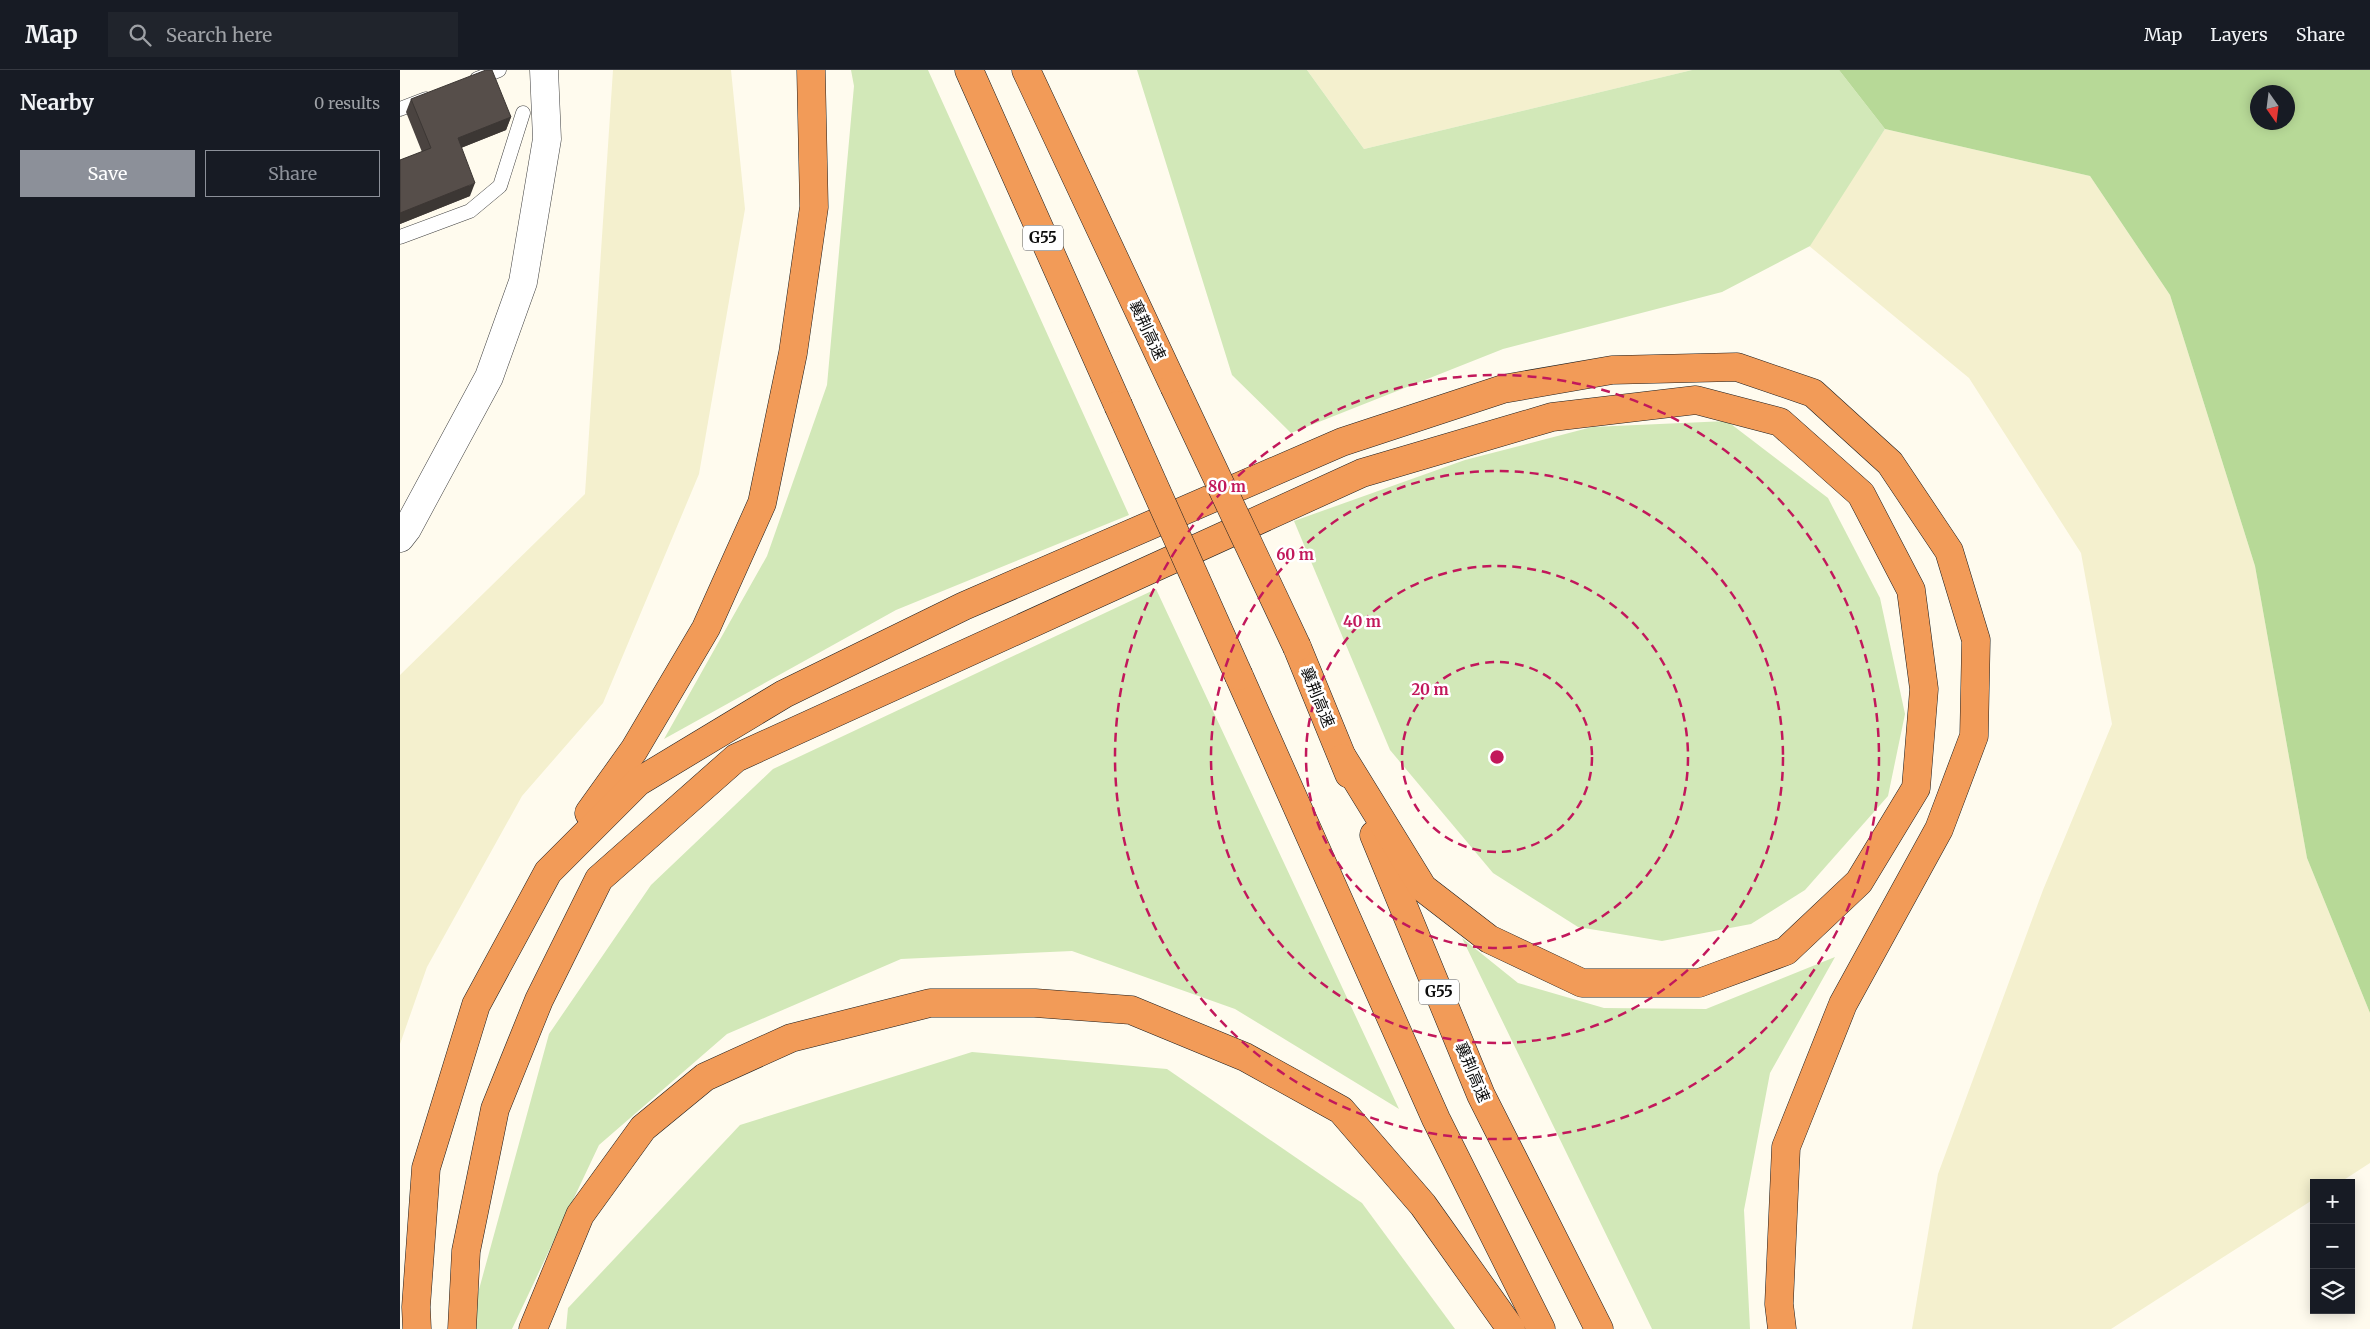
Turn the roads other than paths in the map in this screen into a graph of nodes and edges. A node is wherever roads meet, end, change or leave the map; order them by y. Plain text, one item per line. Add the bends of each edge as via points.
1 (499, 70) edge
2 (544, 70) edge
3 (811, 70) edge
4 (969, 70) edge
5 (1026, 70) edge
6 (463, 84) edge
7 (436, 95) edge
8 (400, 109) edge
9 (523, 112) dead end
10 (400, 237) edge
11 (400, 538) edge
12 (1343, 758) junction
13 (548, 872) junction
14 (417, 1329) edge
15 (462, 1329) edge
16 (533, 1329) edge
17 (1510, 1329) edge
18 (1541, 1329) edge
19 (1599, 1329) edge
20 (1782, 1329) edge

1 - 6 lane
2 - 11 street via 547,139 523,282 489,377
3 - 13 highway via 814,206 793,353 762,503 706,628 634,750
4 - 18 highway, G55, bridge via 1436,1119
5 - 12 highway, 襄荆高速 / G55, bridge via 1297,647
7 - 8 lane
9 - 10 lane via 500,186 470,211
12 - 15 highway via 1422,888 1489,939 1582,983 1699,982 1786,951 1859,882 1916,788 1924,689 1912,590 1861,494 1780,422 1696,400 1552,417 1362,473 736,758 599,879 539,1000 495,1109 466,1251
12 - 19 highway, 襄荆高速 / G55 via 1482,1094
13 - 14 highway via 476,1005 426,1168
13 - 20 highway via 638,782 784,694 964,606 1342,442 1503,389 1612,370 1737,367 1814,393 1890,463 1949,551 1976,640 1974,736 1939,829 1843,1004 1786,1147 1779,1304
16 - 17 highway via 580,1215 643,1128 705,1077 791,1038 930,1004 1035,1003 1131,1010 1245,1056 1341,1110 1423,1204

